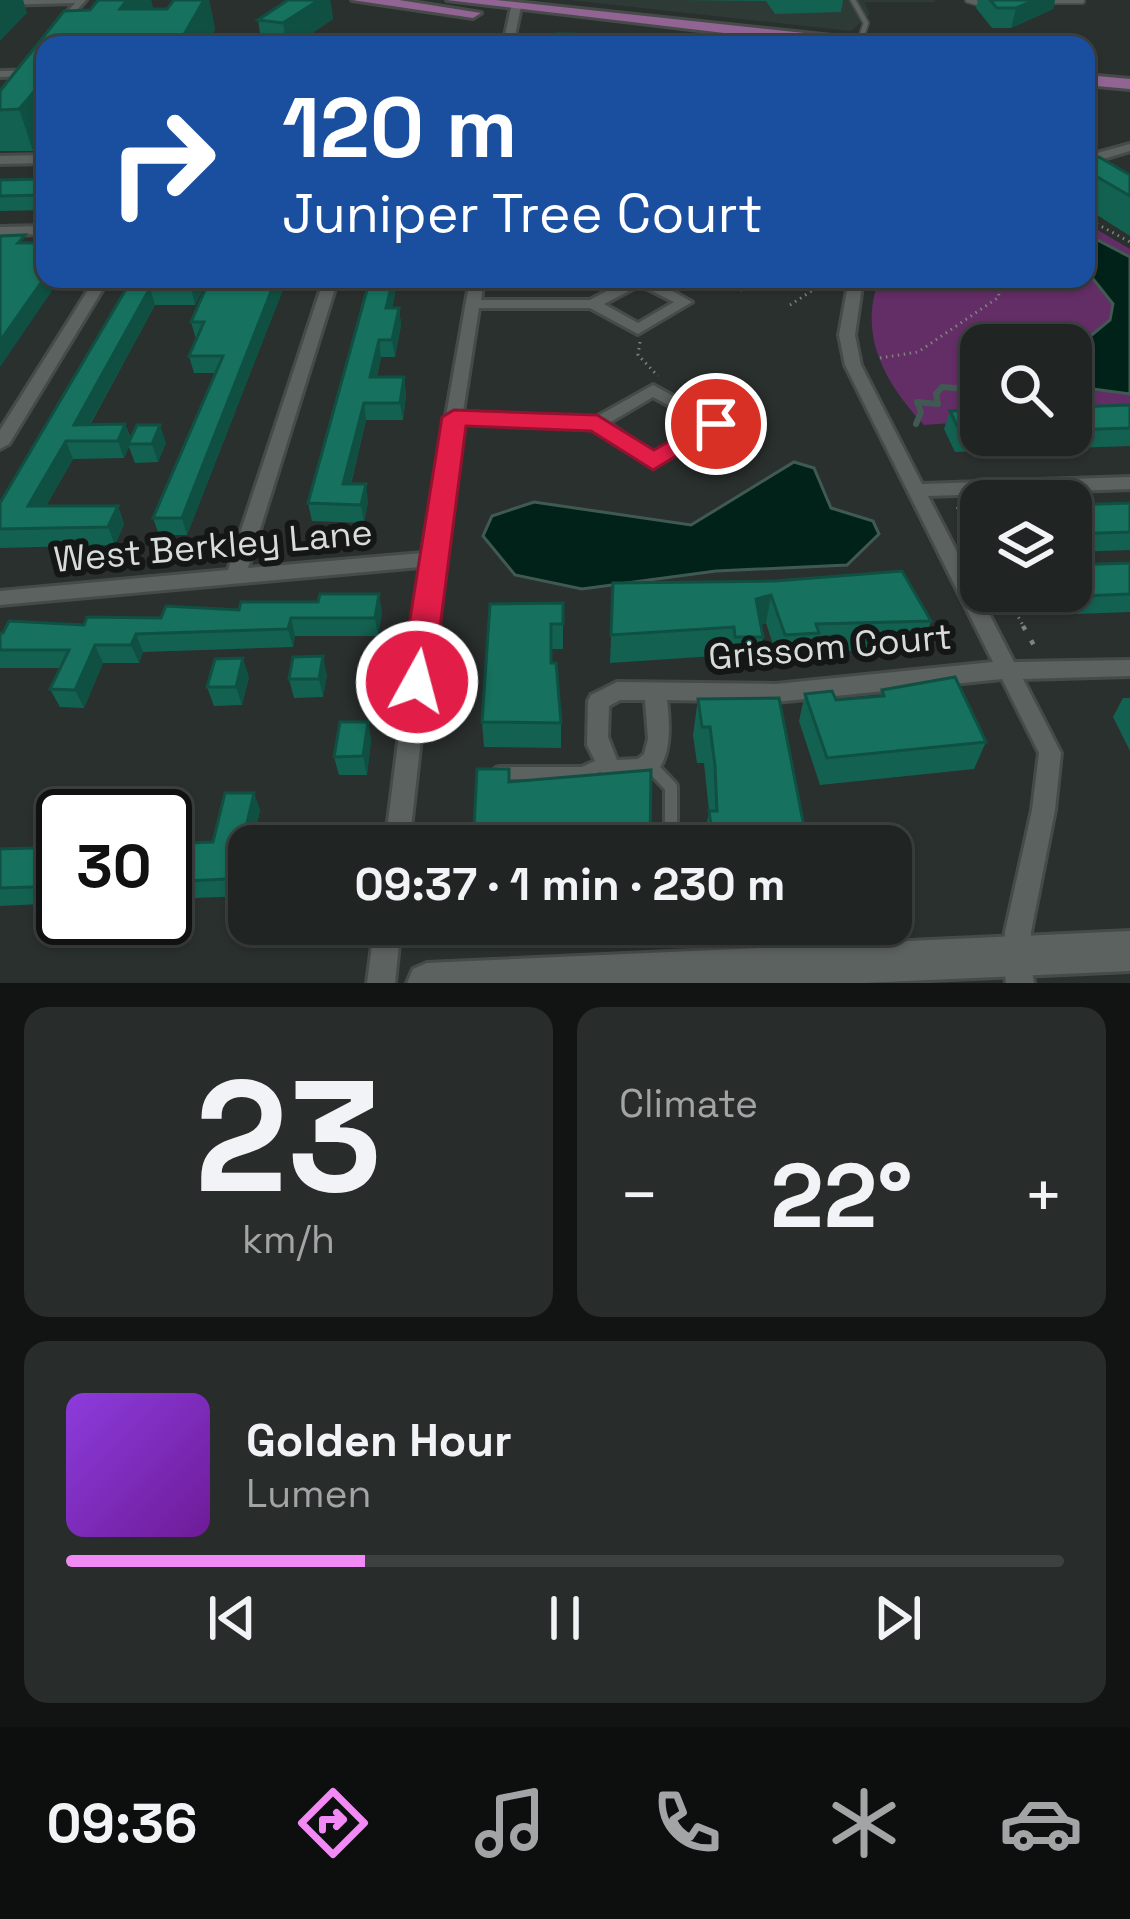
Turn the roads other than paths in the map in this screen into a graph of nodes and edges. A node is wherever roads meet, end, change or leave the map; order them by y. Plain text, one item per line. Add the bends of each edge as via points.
1 (79, 0) edge
2 (359, 0) edge
3 (454, 0) edge
4 (853, 0) edge
5 (968, 0) edge
6 (1038, 1) edge
7 (1082, 1) edge
8 (0, 2) edge
9 (1002, 6) edge
10 (515, 8) edge
11 (51, 36) edge
12 (705, 36) edge
13 (783, 36) edge
14 (862, 36) edge
15 (34, 58) edge
16 (1095, 69) edge
17 (1130, 73) edge
18 (0, 74) edge
19 (36, 74) edge
20 (17, 77) junction
21 (1095, 81) edge
22 (1130, 84) edge
23 (1130, 148) edge
24 (1095, 158) edge
25 (36, 159) edge
26 (0, 160) edge
27 (36, 230) edge
28 (0, 231) edge
29 (96, 288) edge
30 (329, 288) edge
31 (476, 288) edge
32 (623, 288) edge
33 (658, 288) edge
34 (854, 288) edge
35 (474, 304) junction
36 (593, 304) junction
37 (454, 417) junction
38 (597, 423) junction
39 (0, 444) edge
40 (1130, 483) edge
41 (917, 490) junction
42 (431, 559) junction
43 (237, 574) junction
44 (0, 598) edge
45 (1130, 668) edge
46 (1012, 672) junction
47 (655, 693) junction
48 (605, 763) junction
49 (651, 766) junction
50 (482, 773) edge
51 (399, 825) edge
52 (671, 825) edge
53 (386, 945) edge
54 (1130, 951) edge
55 (1017, 971) edge
56 (381, 983) edge
57 (427, 983) edge

1 - 8 street
1 - 11 street
2 - 10 main road
3 - 10 main road
4 - 14 lane via 866,23
5 - 9 lane
6 - 7 lane
10 - 12 main road
10 - 13 main road
15 - 20 street
16 - 17 main road
18 - 20 street
19 - 20 street
21 - 22 main road
23 - 24 street
25 - 26 street
27 - 28 street
29 - 39 street
30 - 43 street
31 - 35 street
32 - 36 street
33 - 36 street via 685,302 638,328
34 - 41 street via 847,322 854,365
35 - 36 street
35 - 37 street
37 - 38 street
37 - 42 street
38 - 38 street via 653,462 716,424 652,390
40 - 41 street
41 - 46 street
42 - 43 street, West Berkley Lane
42 - 51 street
43 - 44 street, West Berkley Lane
45 - 46 street, Grissom Court
46 - 47 street, Grissom Court via 776,693
46 - 55 street via 1050,753
47 - 48 street, Grissom Court via 617,691 599,701 596,752
47 - 49 street via 659,750
48 - 49 street via 637,773
48 - 50 lane via 583,773
49 - 52 lane via 671,788
53 - 56 street
54 - 55 street
55 - 57 street

